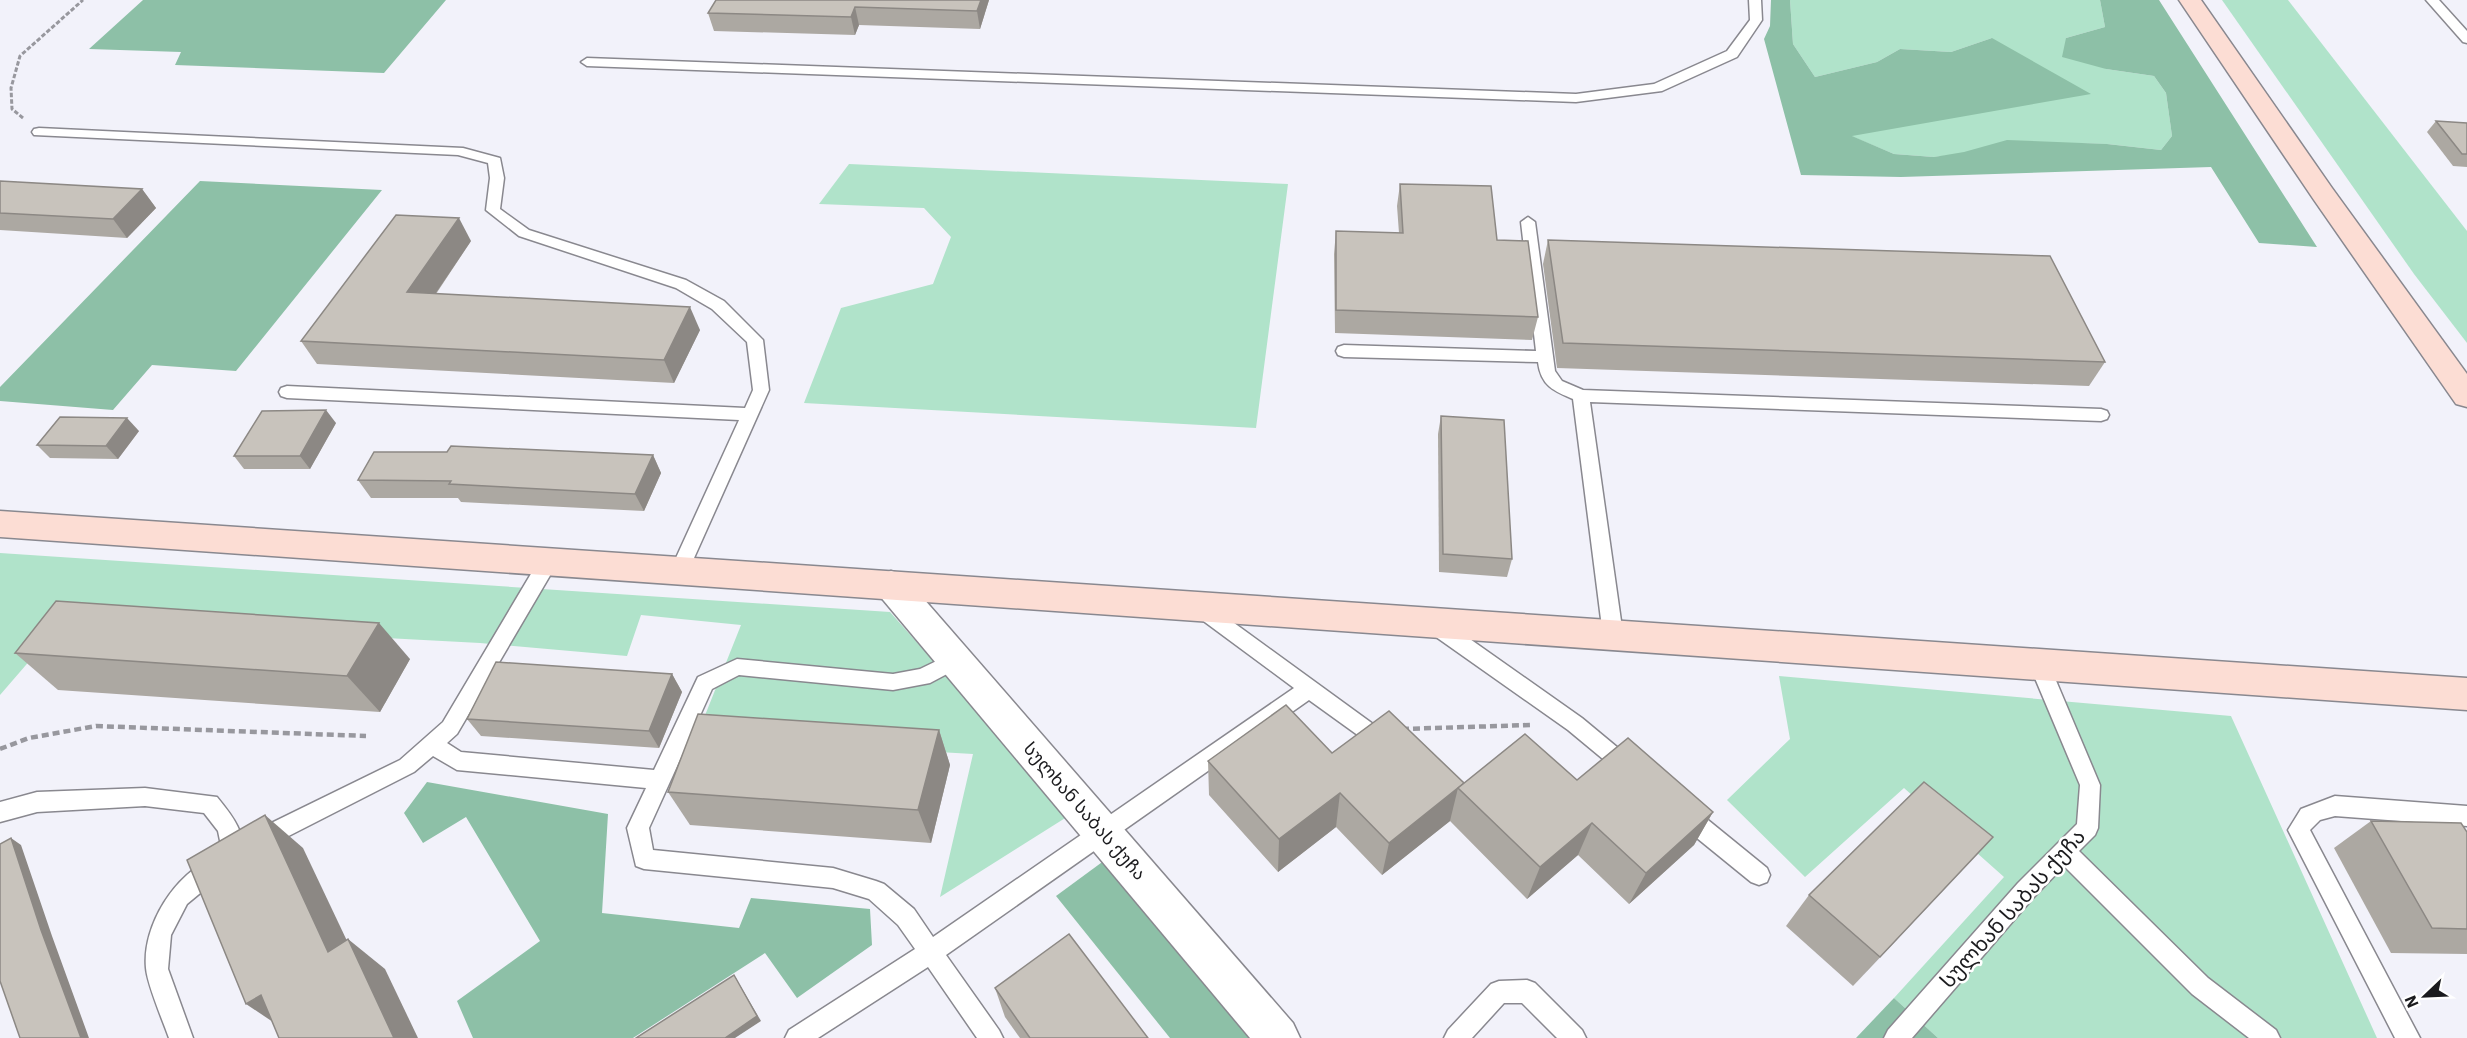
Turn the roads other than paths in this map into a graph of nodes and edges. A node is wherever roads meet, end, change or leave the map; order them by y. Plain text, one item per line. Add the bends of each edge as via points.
1 (1755, 0) edge
2 (2190, 0) edge
3 (2432, 0) edge
4 (2467, 39) edge
5 (587, 62) dead end
6 (39, 132) road end
7 (1528, 222) dead end
8 (1344, 351) dead end
9 (1545, 357) junction
10 (287, 392) dead end
11 (1581, 396) junction
12 (2467, 396) edge
13 (750, 414) junction
14 (2101, 415) dead end
15 (0, 524) edge
16 (548, 562) junction
17 (679, 571) junction
18 (891, 585) junction
19 (1197, 606) junction
20 (1432, 623) junction
21 (1613, 635) junction
22 (955, 660) junction
23 (2039, 664) junction
24 (1309, 689) junction
25 (2467, 694) edge
26 (1366, 730) edge
27 (432, 744) junction
28 (1639, 777) edge
29 (660, 780) junction
30 (1667, 800) edge
31 (0, 812) edge
32 (2467, 816) edge
33 (1103, 831) junction
34 (2064, 851) junction
35 (232, 853) junction
36 (1759, 875) dead end
37 (931, 952) junction
38 (181, 1038) edge
39 (797, 1038) edge
40 (992, 1038) edge
41 (1278, 1038) edge
42 (1456, 1038) edge
43 (1574, 1038) edge
44 (1896, 1038) edge
45 (2268, 1038) edge
46 (2408, 1038) edge

1 - 5 lane via 1756,20 1732,54 1657,88 1576,98
2 - 12 street
3 - 4 lane
6 - 13 lane via 458,151 495,161 493,210 524,233 681,284 718,305 755,339 761,390
7 - 9 lane
8 - 9 lane
9 - 11 lane via 1547,372 1556,385
10 - 13 lane
11 - 14 lane
11 - 21 lane
13 - 17 lane
15 - 16 street
16 - 17 street
16 - 27 lane via 450,728
17 - 18 street
18 - 19 street
18 - 22 street, სულხან საბას ქუჩა
19 - 20 street
19 - 24 lane
20 - 21 street
20 - 28 lane via 1575,724
21 - 23 street
22 - 29 lane via 923,678 892,682 737,667 705,683
22 - 33 street, სულხან საბას ქუჩა
23 - 25 street
23 - 34 lane, სულხან საბას ქუჩა via 2090,785 2087,828
24 - 26 lane
24 - 33 lane
27 - 29 lane via 457,761
27 - 35 lane via 407,766
29 - 37 lane via 638,828 644,859 833,878 876,891 906,917
30 - 36 lane
31 - 35 lane via 37,802 145,797 210,804 228,828
32 - 46 lane via 2335,806 2310,814 2299,830
33 - 37 lane
33 - 41 street, სულხან საბას ქუჩა
34 - 44 lane, სულხან საბას ქუჩა
34 - 45 lane via 2200,986
35 - 38 lane via 179,897 160,934 157,969
37 - 39 lane
37 - 40 lane
42 - 43 lane via 1498,992 1527,991

